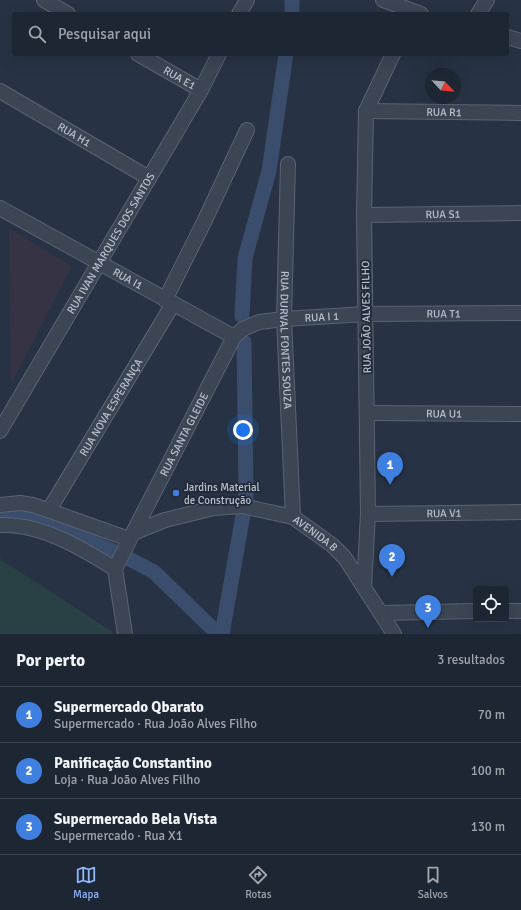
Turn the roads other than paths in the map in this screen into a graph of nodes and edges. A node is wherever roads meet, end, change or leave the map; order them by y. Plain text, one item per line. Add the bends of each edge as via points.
1 (44, 0) edge
2 (247, 0) edge
3 (383, 0) edge
4 (487, 0) edge
5 (65, 12) edge
6 (241, 12) edge
7 (412, 12) edge
8 (479, 12) edge
9 (509, 38) edge
10 (521, 41) edge
11 (142, 56) edge
12 (218, 56) edge
13 (391, 56) edge
14 (201, 90) junction
15 (0, 91) edge
16 (366, 111) junction
17 (521, 113) edge
18 (247, 130) dead end
19 (288, 164) dead end
20 (149, 178) junction
21 (0, 208) edge
22 (521, 213) edge
23 (364, 214) junction
24 (99, 262) junction
25 (169, 302) junction
26 (521, 313) edge
27 (366, 314) junction
28 (284, 318) junction
29 (234, 336) junction
30 (368, 413) junction
31 (521, 414) edge
32 (0, 431) edge
33 (0, 505) edge
34 (49, 510) junction
35 (521, 512) edge
36 (368, 514) junction
37 (293, 517) junction
38 (0, 525) edge
39 (131, 536) junction
40 (115, 569) junction
41 (364, 587) junction
42 (509, 611) edge
43 (521, 611) edge
44 (473, 612) edge
45 (381, 613) junction
46 (125, 634) edge
47 (394, 634) edge

1 - 5 street
2 - 6 street
3 - 7 street
4 - 8 street
9 - 10 street
11 - 14 street, RUA E1
12 - 14 street, RUA IVAN MARQUES DOS SANTOS
13 - 16 street, RUA JOÃO ALVES FILHO
14 - 20 street, RUA IVAN MARQUES DOS SANTOS
15 - 20 street, RUA H1
16 - 17 street, RUA R1
16 - 23 street, RUA JOÃO ALVES FILHO
18 - 25 street, RUA NOVA ESPERANÇA
19 - 28 street, RUA DURVAL FONTES SOUZA
20 - 24 street, RUA IVAN MARQUES DOS SANTOS
21 - 24 street, RUA I1
22 - 23 street, RUA S1
23 - 27 street, RUA JOÃO ALVES FILHO
24 - 25 street, RUA I1
24 - 32 street, RUA IVAN MARQUES DOS SANTOS
25 - 29 street, RUA I1
25 - 34 street, RUA NOVA ESPERANÇA
26 - 27 street, RUA T1
27 - 28 street, RUA I 1
27 - 30 street, RUA JOÃO ALVES FILHO
28 - 29 street, RUA I 1 via 259,322
28 - 37 street, RUA DURVAL FONTES SOUZA
29 - 39 street, RUA SANTA GLEIDE
30 - 31 street, RUA U1
30 - 36 street, RUA JOÃO ALVES FILHO
33 - 34 street via 20,503
34 - 39 street
35 - 36 street, RUA V1
36 - 41 street, RUA JOÃO ALVES FILHO
37 - 39 street, AVENIDA B via 242,506 214,508 165,520
37 - 41 street, AVENIDA B via 332,545 345,558
38 - 40 street via 25,527 45,533 95,556
39 - 40 street
40 - 46 street
41 - 45 street, AVENIDA B
42 - 43 street
44 - 45 street
45 - 47 street, AVENIDA B

